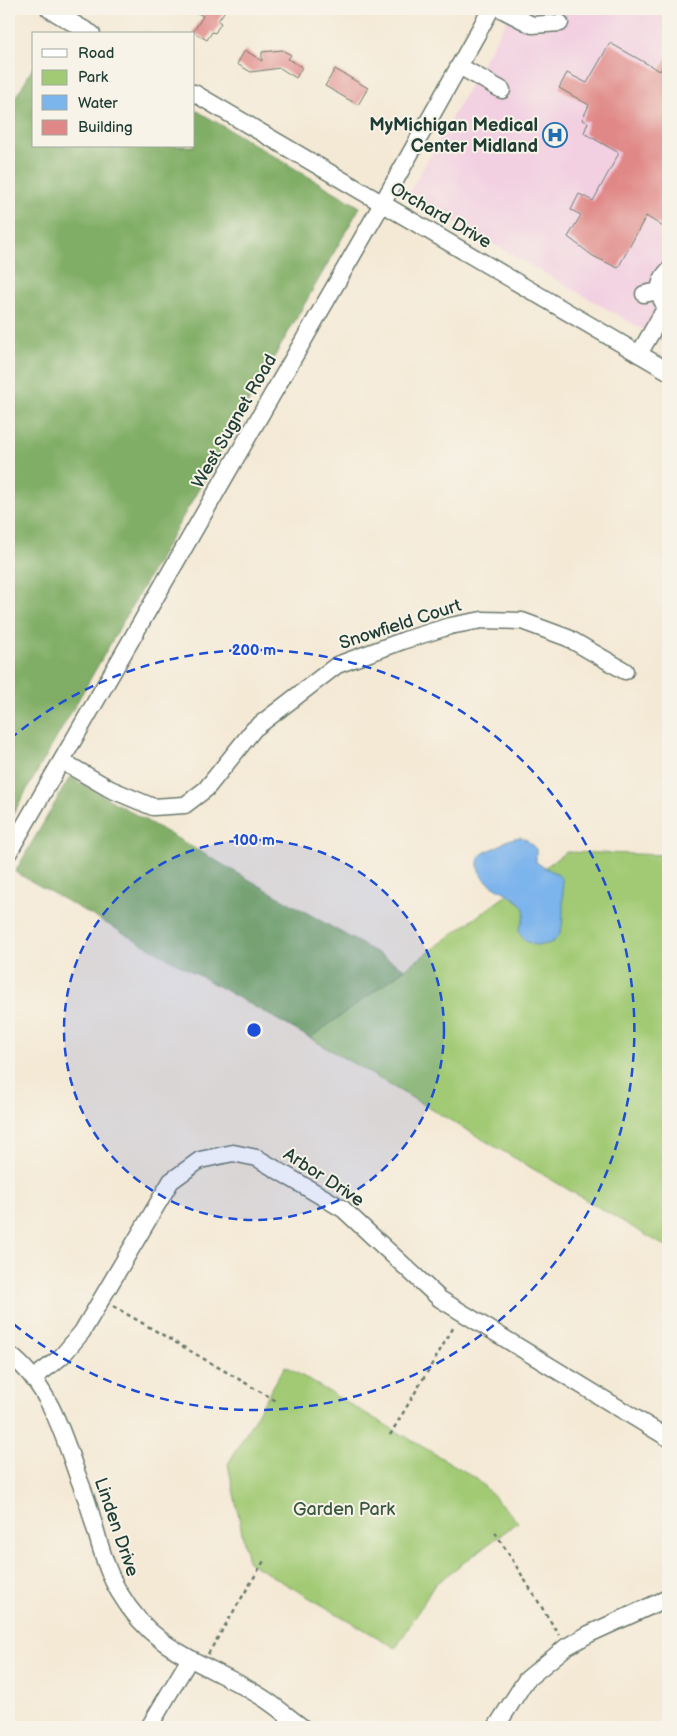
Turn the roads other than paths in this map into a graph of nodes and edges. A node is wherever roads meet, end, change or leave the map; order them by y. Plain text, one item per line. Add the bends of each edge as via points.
1 (49, 9) edge
2 (491, 9) edge
3 (500, 9) edge
4 (560, 23) dead end
5 (89, 32) edge
6 (459, 66) junction
7 (502, 90) dead end
8 (195, 94) edge
9 (382, 204) junction
10 (668, 271) edge
11 (667, 308) edge
12 (639, 354) junction
13 (668, 371) edge
14 (625, 671) dead end
15 (62, 761) junction
16 (9, 852) edge
17 (9, 1354) edge
18 (34, 1378) junction
19 (668, 1438) edge
20 (668, 1598) edge
21 (195, 1663) junction
22 (149, 1727) edge
23 (302, 1727) edge
24 (496, 1727) edge

1 - 5 street
2 - 6 street, West Sugnet Road
3 - 4 street via 532,25
6 - 7 street
6 - 9 street, West Sugnet Road
8 - 9 street, Orchard Drive
9 - 12 street, Orchard Drive
9 - 15 street, West Sugnet Road
10 - 11 street via 652,292
11 - 12 street
12 - 13 street, Orchard Drive
14 - 15 street, Snowfield Court via 568,638 522,621 482,620 432,631 337,665 254,729 206,789 185,805 153,806 110,789
15 - 16 street, West Sugnet Road
17 - 18 street, Linden Drive
18 - 19 street, Arbor Drive via 82,1332 171,1181 200,1160 233,1153 257,1158 343,1209 440,1299
18 - 21 street, Linden Drive via 49,1402 68,1449 103,1558 118,1592 160,1641
20 - 24 street via 566,1647 526,1680
21 - 22 street
21 - 23 street, Linden Drive via 260,1696

